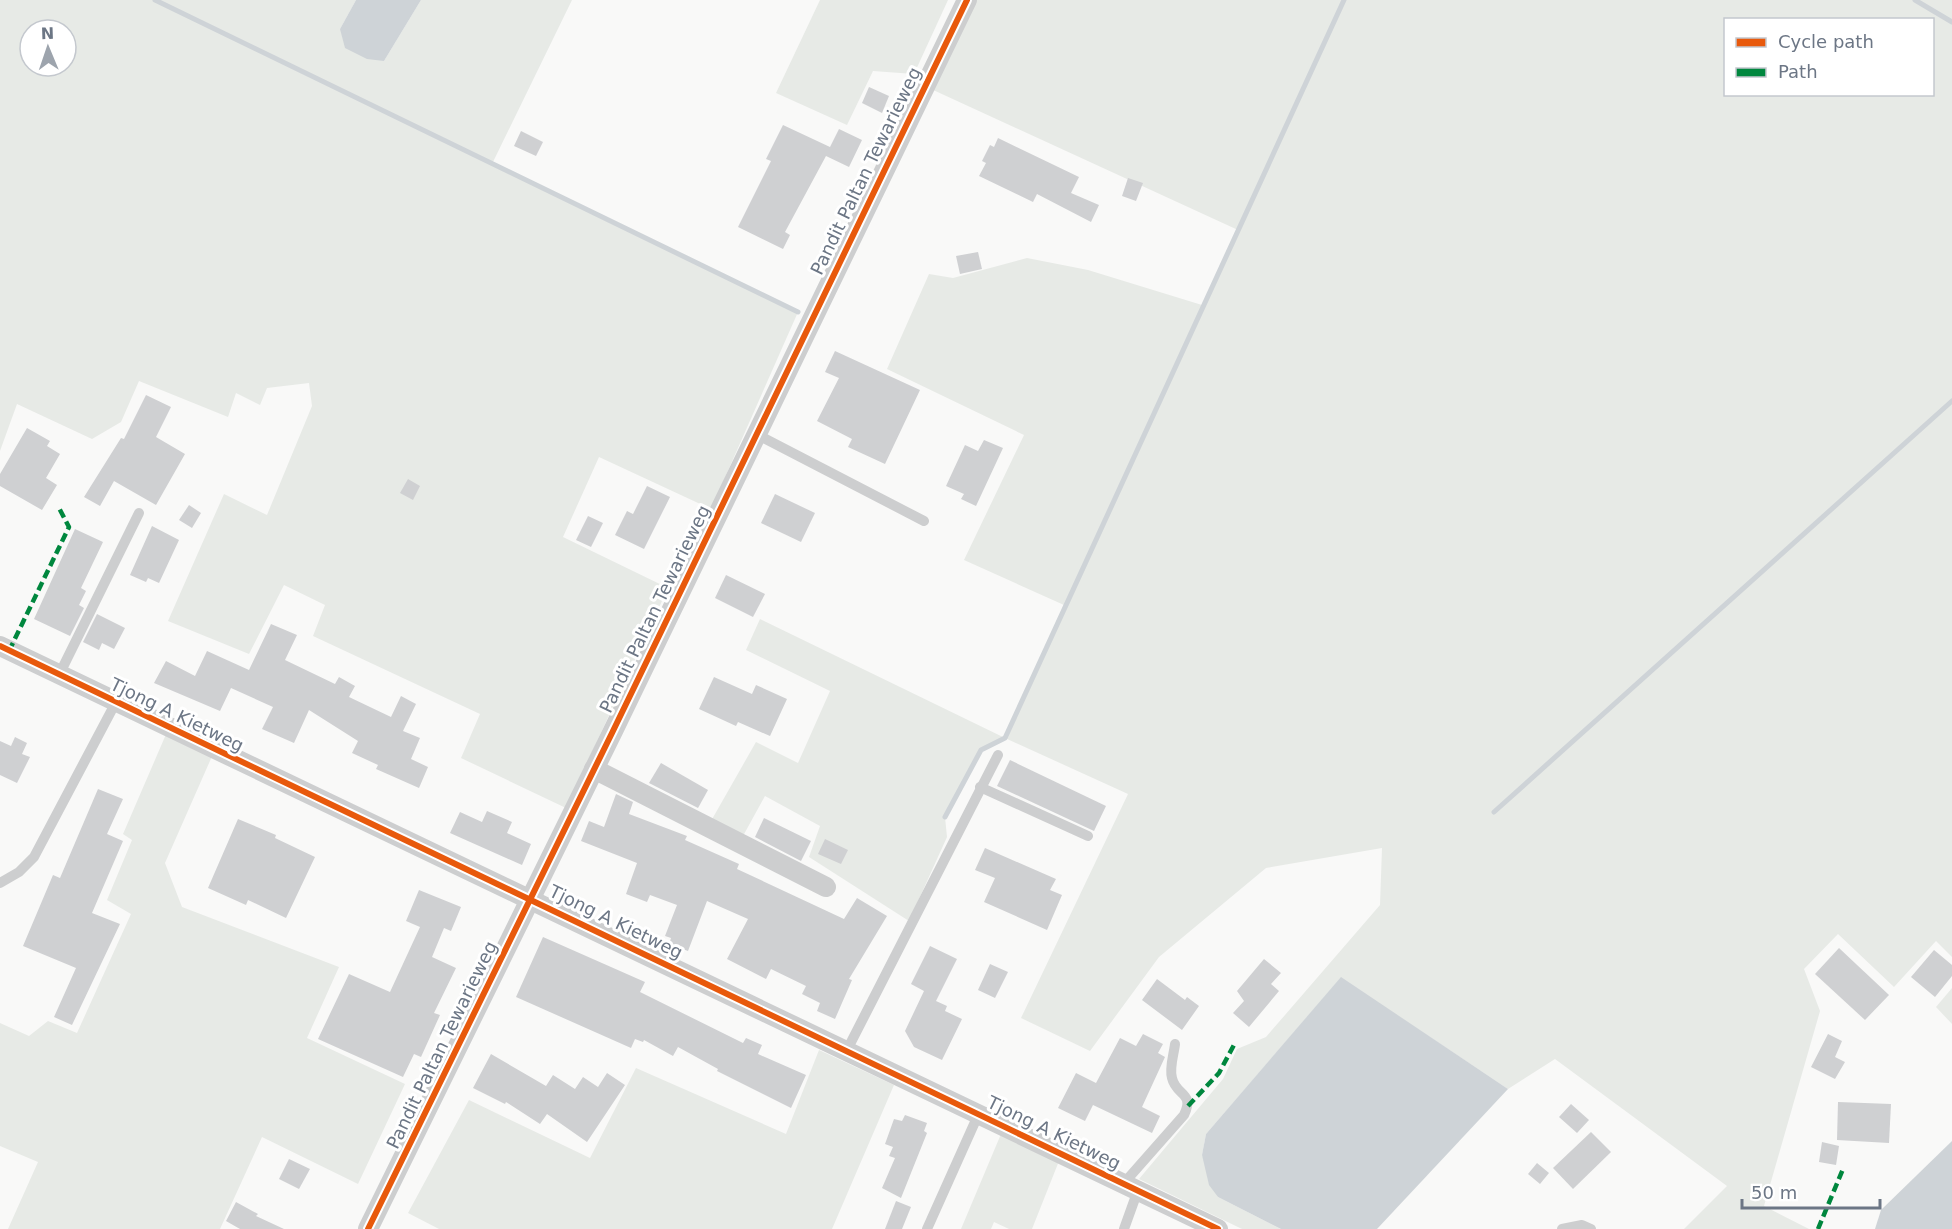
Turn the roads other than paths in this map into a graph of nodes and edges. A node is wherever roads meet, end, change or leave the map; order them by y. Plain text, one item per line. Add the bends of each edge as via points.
1 (967, 0) edge
2 (756, 434) junction
3 (139, 513) dead end
4 (924, 521) dead end
5 (0, 646) edge
6 (59, 675) junction
7 (116, 702) junction
8 (998, 755) dead end
9 (594, 769) junction
10 (980, 786) junction
11 (1088, 836) dead end
12 (0, 883) edge
13 (826, 887) dead end
14 (531, 898) junction
15 (1175, 1044) dead end
16 (847, 1050) junction
17 (978, 1113) junction
18 (1131, 1186) junction
19 (368, 1229) edge
20 (927, 1229) edge
21 (1124, 1229) edge
22 (1218, 1229) edge
23 (1562, 1229) edge
24 (1591, 1229) edge

1 - 2 street, Pandit Paltan Tewarieweg
2 - 4 lane
2 - 9 street, Pandit Paltan Tewarieweg
3 - 6 lane
5 - 6 street, Tjong A Kietweg
6 - 7 street, Tjong A Kietweg
7 - 12 lane via 34,857
7 - 14 street, Tjong A Kietweg
8 - 10 lane
9 - 13 street
9 - 14 street, Pandit Paltan Tewarieweg
10 - 11 lane
10 - 16 lane
14 - 16 street, Tjong A Kietweg
14 - 19 street, Pandit Paltan Tewarieweg
15 - 18 lane via 1171,1076 1188,1106
16 - 17 street, Tjong A Kietweg
17 - 18 street, Tjong A Kietweg
17 - 20 lane
18 - 21 lane
18 - 22 street, Tjong A Kietweg
23 - 24 lane via 1582,1225

